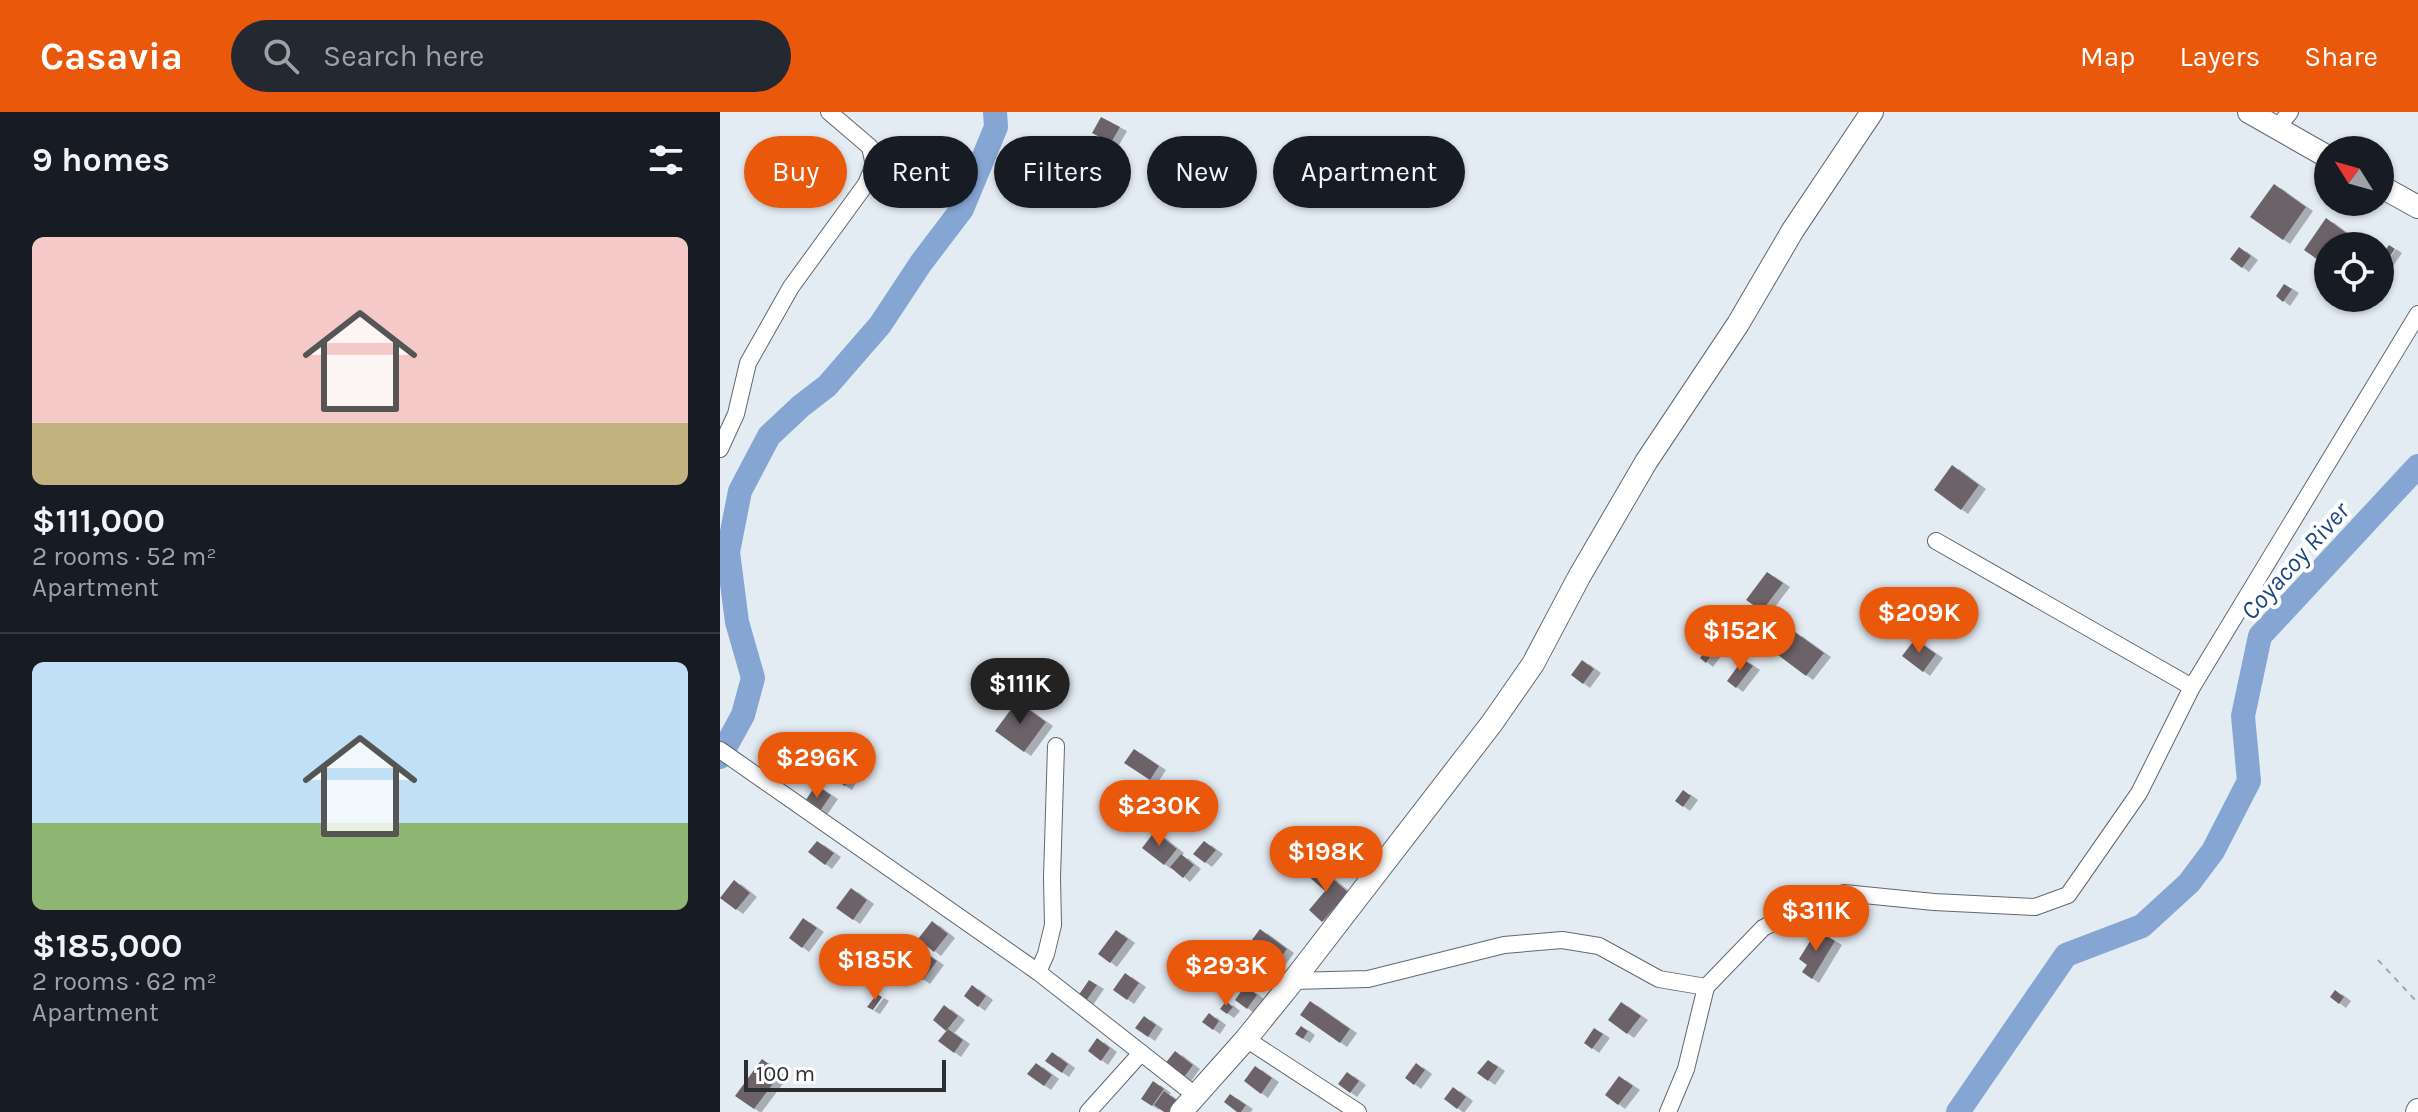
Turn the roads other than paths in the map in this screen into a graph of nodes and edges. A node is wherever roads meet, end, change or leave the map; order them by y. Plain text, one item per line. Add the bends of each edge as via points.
1 (829, 112) edge
2 (1872, 112) edge
3 (2249, 112) edge
4 (2283, 120) edge
5 (2314, 145) edge
6 (2394, 194) edge
7 (2418, 207) edge
8 (2418, 314) edge
9 (720, 449) edge
10 (1936, 541) dead end
11 (2192, 687) junction
12 (1056, 746) dead end
13 (720, 750) edge
14 (1038, 972) junction
15 (1293, 981) junction
16 (1706, 987) junction
17 (1246, 1039) junction
18 (1141, 1053) junction
19 (1188, 1104) edge
20 (1088, 1112) edge
21 (1358, 1112) edge
22 (1668, 1112) edge

1 - 9 street via 870,147 874,165 866,184 791,287 748,363 736,414
2 - 15 street via 1646,462 1533,664
3 - 4 street
4 - 5 street
6 - 7 street
8 - 11 street
10 - 11 street
11 - 16 street via 2139,793 2068,895 2035,907 1844,893 1763,928
12 - 14 street via 1053,925
13 - 14 street
14 - 18 street
15 - 16 street via 1368,979 1504,945 1562,940 1599,946 1659,979
15 - 17 street
16 - 22 street via 1686,1069
17 - 19 street
17 - 21 street
18 - 19 street
18 - 20 street

